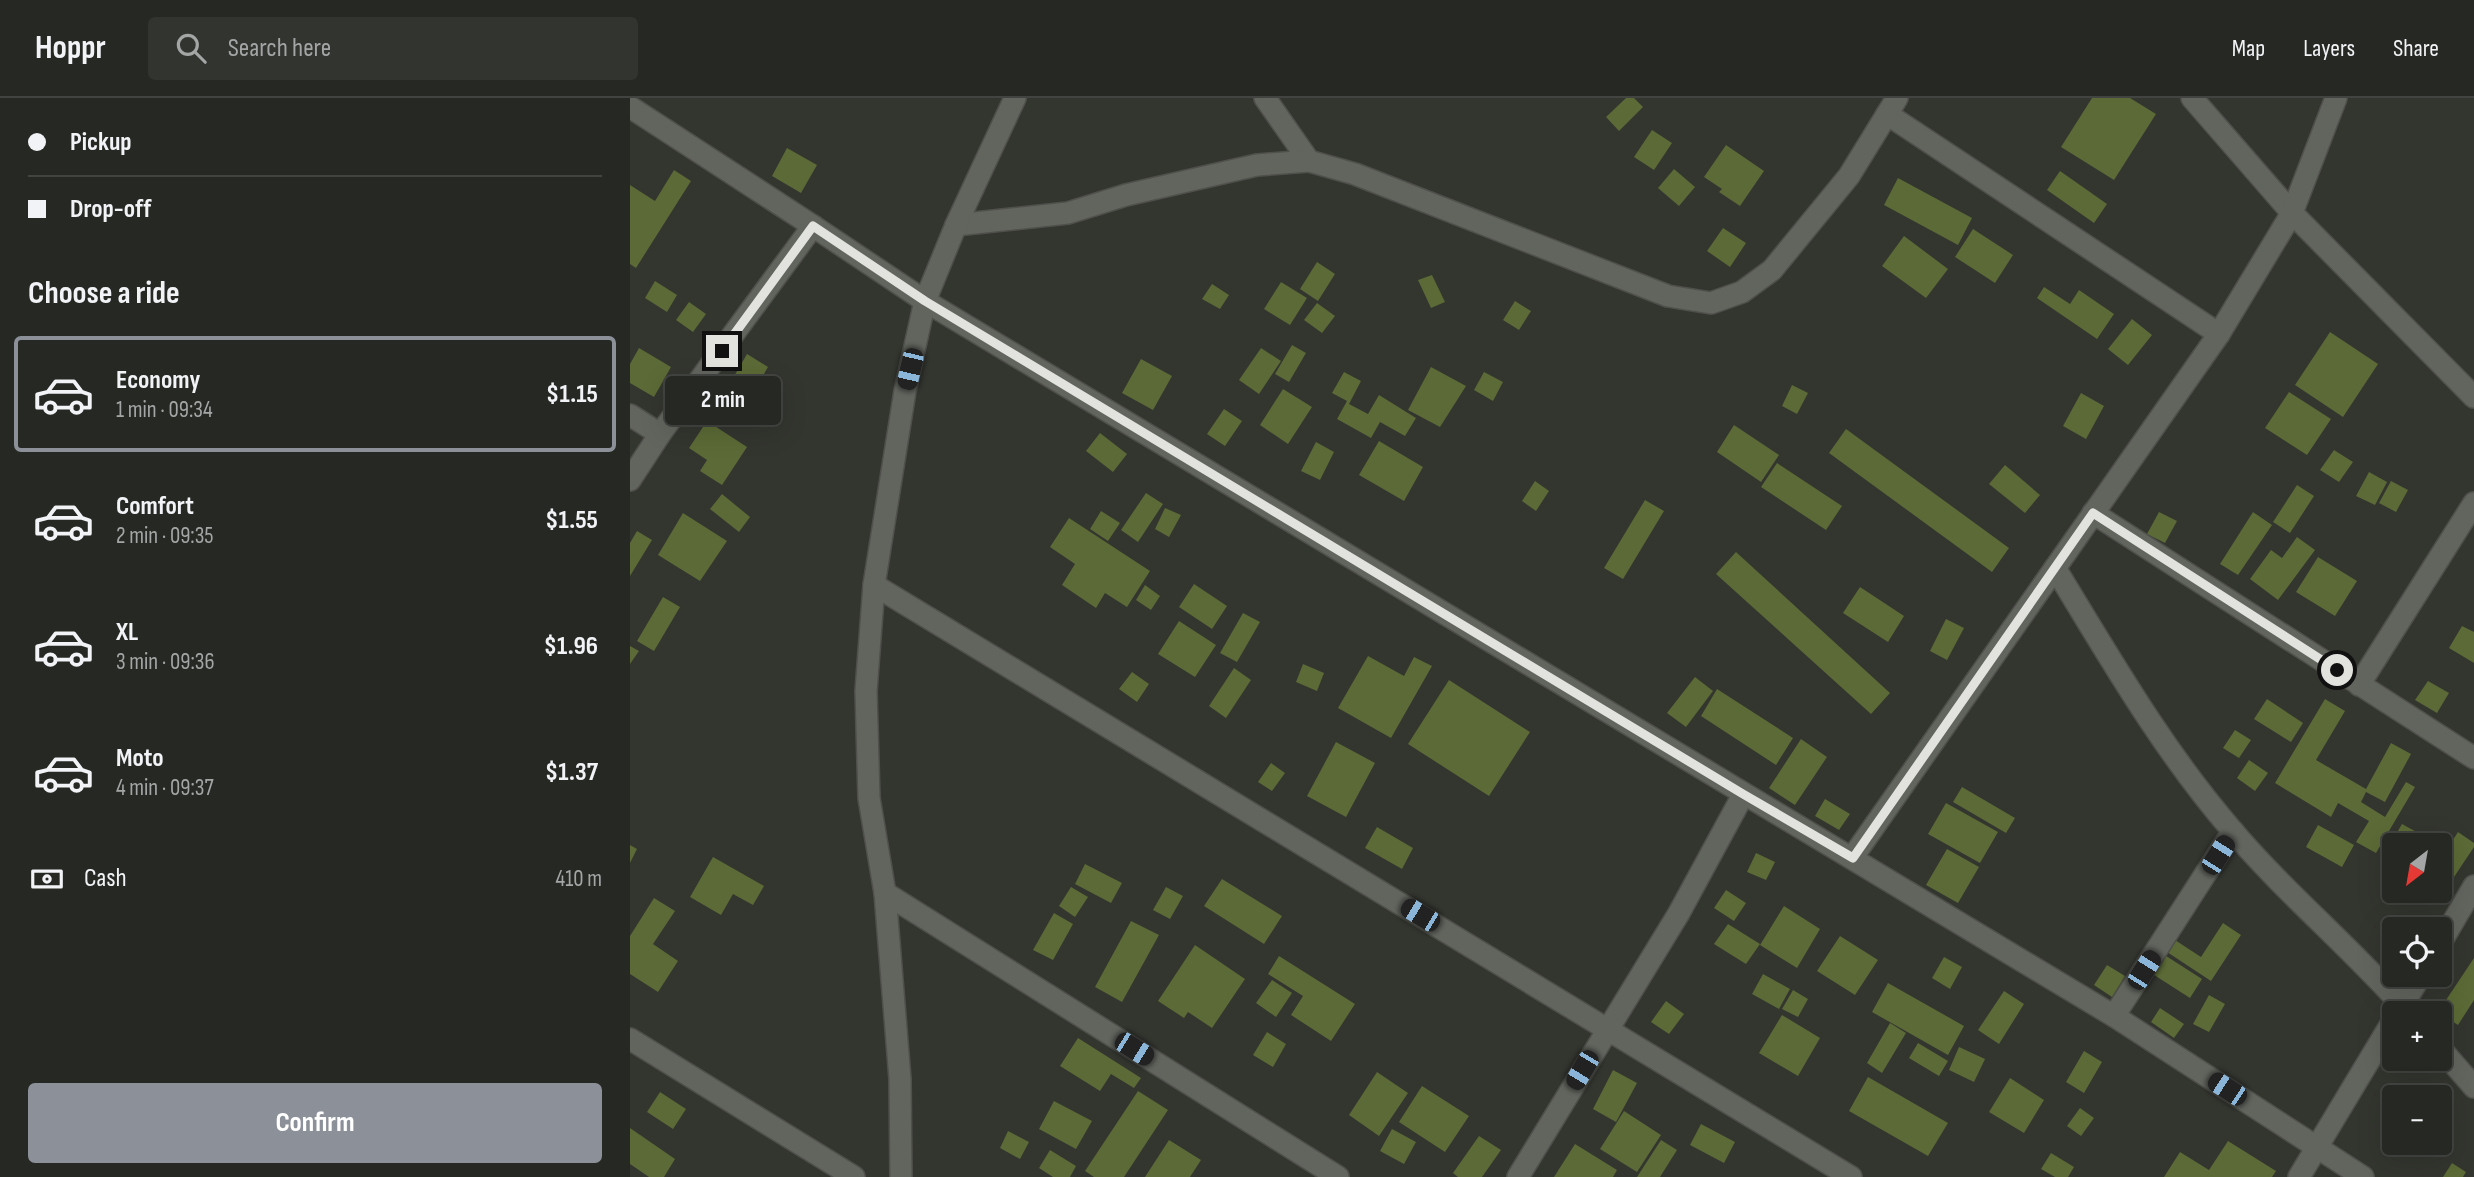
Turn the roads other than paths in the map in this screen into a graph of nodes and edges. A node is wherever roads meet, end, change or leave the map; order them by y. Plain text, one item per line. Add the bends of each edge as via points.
1 (1015, 98) edge
2 (1265, 98) edge
3 (2192, 98) edge
4 (2336, 98) edge
5 (1892, 106) edge
6 (630, 107) edge
7 (1309, 161) junction
8 (2292, 213) junction
9 (956, 225) junction
10 (813, 226) junction
11 (925, 301) junction
12 (2220, 334) junction
13 (2474, 397) edge
14 (630, 415) edge
15 (660, 434) junction
16 (630, 480) edge
17 (2474, 503) edge
18 (2093, 513) junction
19 (2056, 568) junction
20 (874, 585) junction
21 (2359, 685) junction
22 (2474, 758) edge
23 (1743, 794) junction
24 (2233, 831) junction
25 (1853, 858) junction
26 (2474, 887) edge
27 (885, 893) junction
28 (2452, 924) edge
29 (2390, 1001) edge
30 (2114, 1016) junction
31 (1608, 1028) junction
32 (630, 1039) edge
33 (2382, 1043) edge
34 (2452, 1062) edge
35 (2474, 1087) edge
36 (2317, 1147) junction
37 (854, 1177) edge
38 (901, 1177) edge
39 (1338, 1177) edge
40 (1518, 1177) edge
41 (1851, 1177) edge
42 (2299, 1177) edge
43 (2363, 1177) edge

1 - 9 street
2 - 7 street
3 - 8 street
4 - 8 street
5 - 7 street via 1849,176 1772,270 1742,292 1711,303 1668,296 1355,174
5 - 12 street
6 - 10 street
7 - 9 street via 1257,165 1068,213
8 - 12 street
8 - 13 street
9 - 11 street
10 - 11 street
10 - 15 street
11 - 20 street via 905,391
11 - 23 street
12 - 18 street
14 - 15 street
15 - 16 street
17 - 21 street
18 - 19 street
18 - 21 street
19 - 24 street via 2156,732
19 - 25 street
20 - 27 street via 866,691 869,798
20 - 31 street
21 - 22 street
23 - 25 street
23 - 31 street via 1679,913
24 - 29 street
24 - 30 street
25 - 30 street
26 - 28 street
27 - 38 street via 900,1079
27 - 39 street
30 - 36 street
31 - 40 street
31 - 41 street
32 - 37 street
33 - 36 street
34 - 35 street
36 - 42 street
36 - 43 street

